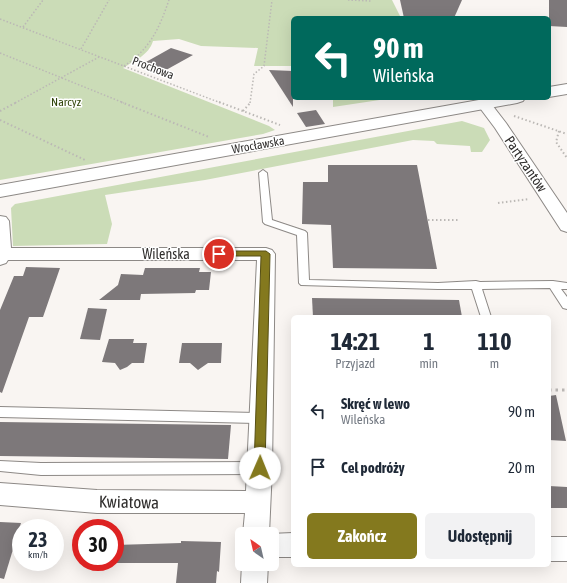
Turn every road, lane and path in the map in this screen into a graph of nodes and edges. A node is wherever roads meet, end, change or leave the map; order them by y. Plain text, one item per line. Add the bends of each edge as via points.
1 (43, 0) edge
2 (109, 0) edge
3 (169, 0) edge
4 (272, 0) edge
5 (348, 0) edge
6 (371, 1) edge
7 (0, 19) edge
8 (23, 28) junction
9 (81, 50) junction
10 (0, 53) edge
11 (99, 57) dead end
12 (124, 66) junction
13 (61, 78) junction
14 (567, 89) edge
15 (551, 92) edge
16 (506, 100) edge
17 (484, 104) junction
18 (0, 111) edge
19 (243, 111) junction
20 (511, 115) dead end
21 (0, 120) edge
22 (559, 131) junction
23 (567, 134) edge
24 (211, 138) dead end
25 (296, 138) junction
26 (567, 158) edge
27 (85, 160) dead end
28 (263, 173) dead end
29 (0, 191) edge
30 (531, 198) dead end
31 (498, 203) dead end
32 (428, 220) dead end
33 (460, 220) dead end
34 (0, 221) edge
35 (567, 226) edge
36 (1, 256) edge
37 (476, 284) junction
38 (553, 284) junction
39 (567, 286) edge
40 (567, 304) edge
41 (485, 315) edge
42 (551, 390) edge
43 (567, 390) edge
44 (0, 412) edge
45 (261, 418) junction
46 (0, 466) edge
47 (260, 468) junction
48 (0, 494) edge
49 (258, 502) junction
50 (256, 527) edge
51 (279, 545) edge
52 (291, 545) edge
53 (551, 549) edge
54 (567, 549) edge
55 (255, 571) edge
56 (254, 583) edge

1 - 8 path
2 - 9 path
3 - 12 path via 148,47
4 - 19 path via 264,66 254,74 251,102
5 - 6 path
7 - 8 path, Prochowa
8 - 9 path, Prochowa
9 - 12 path, Prochowa
10 - 13 path
11 - 13 path
12 - 19 path, Prochowa
13 - 18 path
13 - 24 path
14 - 15 street
16 - 17 street, Wrocławska
17 - 25 street, Wrocławska
17 - 35 street, Partyzantów
19 - 25 path, Prochowa via 286,127
20 - 22 path
21 - 27 path
22 - 23 path
22 - 26 path via 556,142
25 - 29 street, Wrocławska
28 - 37 lane via 268,222 302,232 304,283 438,286
30 - 31 path
32 - 33 path
34 - 36 street
36 - 45 street, Wileńska via 266,254
37 - 38 lane
37 - 41 lane
38 - 39 lane
38 - 40 lane
42 - 43 path
44 - 45 lane
45 - 47 street, Wileńska
46 - 47 lane via 41,469
47 - 49 street, Wileńska
48 - 49 street, Kwiatowa via 39,499 137,504
49 - 50 street, Wileńska
51 - 52 street
53 - 54 street
55 - 56 street

